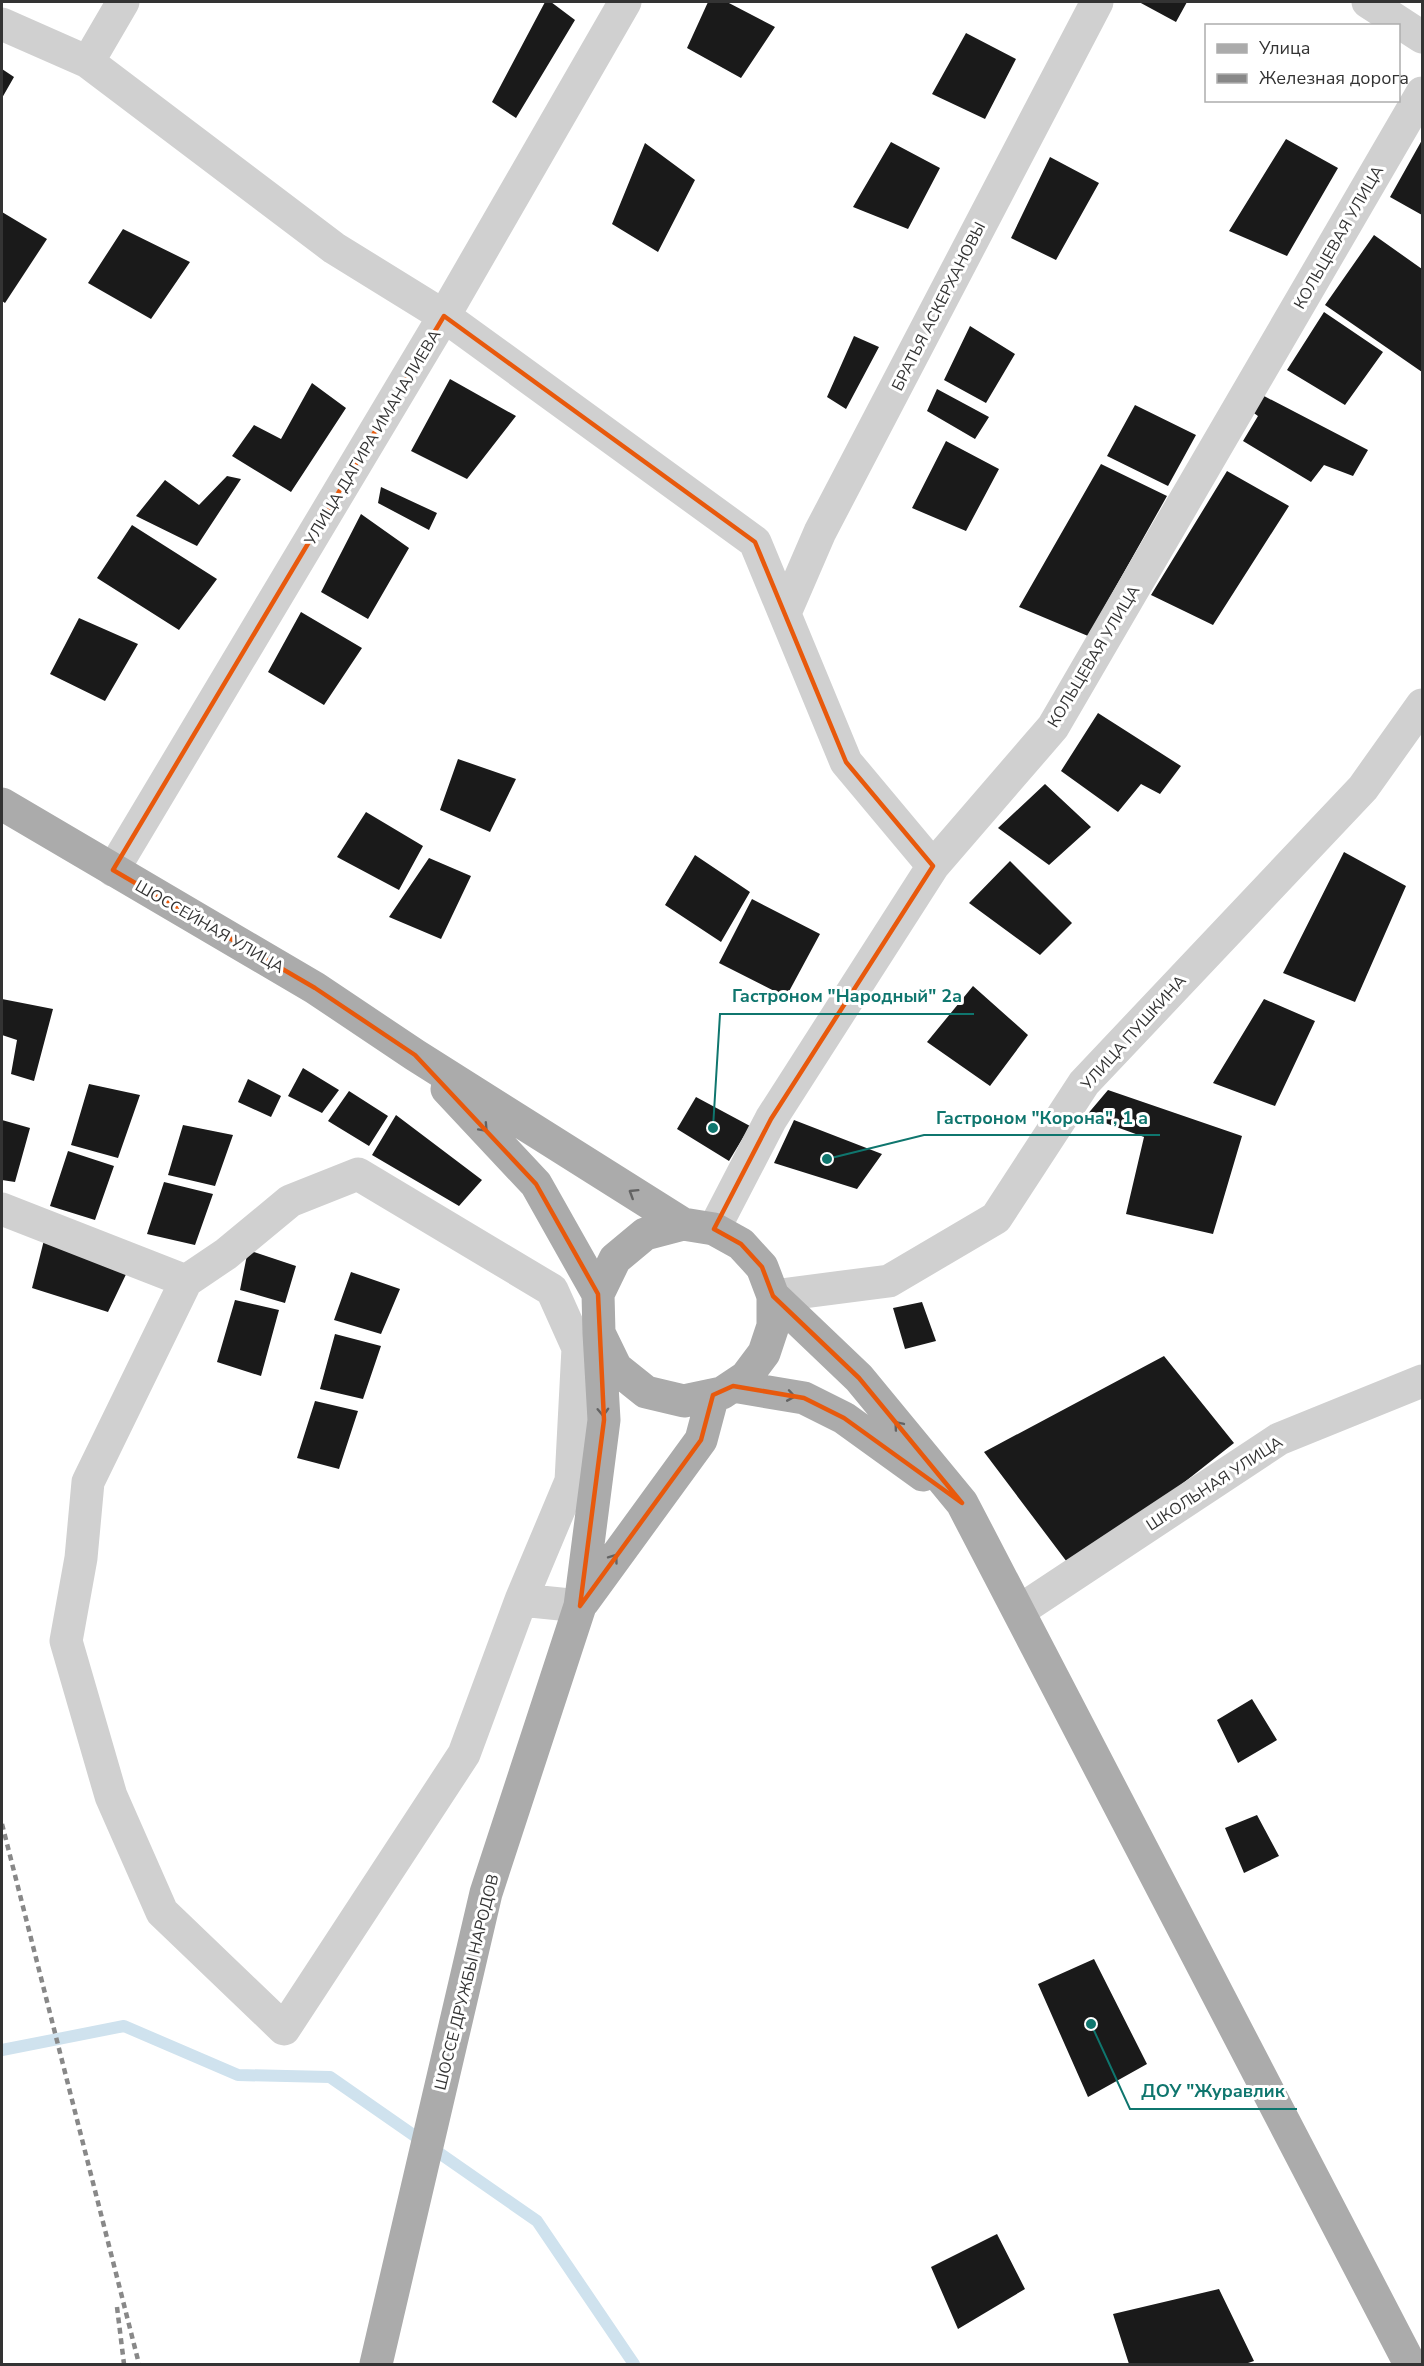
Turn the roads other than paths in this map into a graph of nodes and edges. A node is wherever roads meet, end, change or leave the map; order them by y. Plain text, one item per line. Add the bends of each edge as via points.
1 (123, 2) edge
2 (625, 2) edge
3 (1096, 2) edge
4 (1368, 2) edge
5 (2, 24) edge
6 (1422, 37) edge
7 (88, 62) junction
8 (1422, 93) edge
9 (444, 316) junction
10 (784, 613) junction
11 (1422, 705) edge
12 (2, 804) edge
13 (933, 866) junction
14 (113, 870) junction
15 (415, 1055) junction
16 (2, 1209) edge
17 (698, 1226) junction
18 (186, 1281) junction
19 (598, 1294) junction
20 (772, 1296) junction
21 (599, 1333) junction
22 (1422, 1381) edge
23 (723, 1390) junction
24 (962, 1503) junction
25 (521, 1600) junction
26 (580, 1606) junction
27 (1019, 1611) junction
28 (376, 2363) edge
29 (1410, 2364) edge

1 - 7 street
2 - 9 street, УЛИЦА ДАГИРА ИМАНАЛИЕВА
3 - 10 street, БРАТЬЯ АСКЕРХАНОВЫ via 820,532
4 - 6 street
5 - 7 street
7 - 9 street via 334,248
8 - 13 street, КОЛЬЦЕВАЯ УЛИЦА via 1053,727
9 - 10 street via 755,542
9 - 14 street, УЛИЦА ДАГИРА ИМАНАЛИЕВА
10 - 13 street via 846,762
11 - 20 street, УЛИЦА ПУШКИНА via 1363,788 1084,1083 996,1218 889,1281
12 - 14 main road, ШОССЕЙНАЯ УЛИЦА
13 - 17 street, КОЛЬЦЕВАЯ УЛИЦА
14 - 15 main road, ШОССЕЙНАЯ УЛИЦА via 315,988
17 -> 15 main road
15 -> 19 main road via 536,1184
16 - 18 street
17 - 19 main road via 645,1234 615,1258
17 - 20 main road via 741,1244 762,1267
18 - 25 street via 290,1201 358,1174 552,1290 578,1348 571,1481
18 - 25 street via 88,1482 81,1558 66,1641 111,1796 162,1912 285,2029 464,1754
19 - 21 main road
20 - 23 main road via 773,1326 764,1353 746,1377
24 -> 20 main road via 859,1378
21 - 23 main road via 616,1368 646,1392 684,1401
21 -> 26 main road via 604,1419
22 - 27 street, ШКОЛЬНАЯ УЛИЦА via 1279,1439
23 -> 24 main road via 804,1398 844,1418
26 -> 23 main road via 701,1440
24 - 27 main road
25 - 26 street
26 - 28 main road, ШОССЕ ДРУЖБЫ НАРОДОВ via 486,1893
27 - 29 main road

